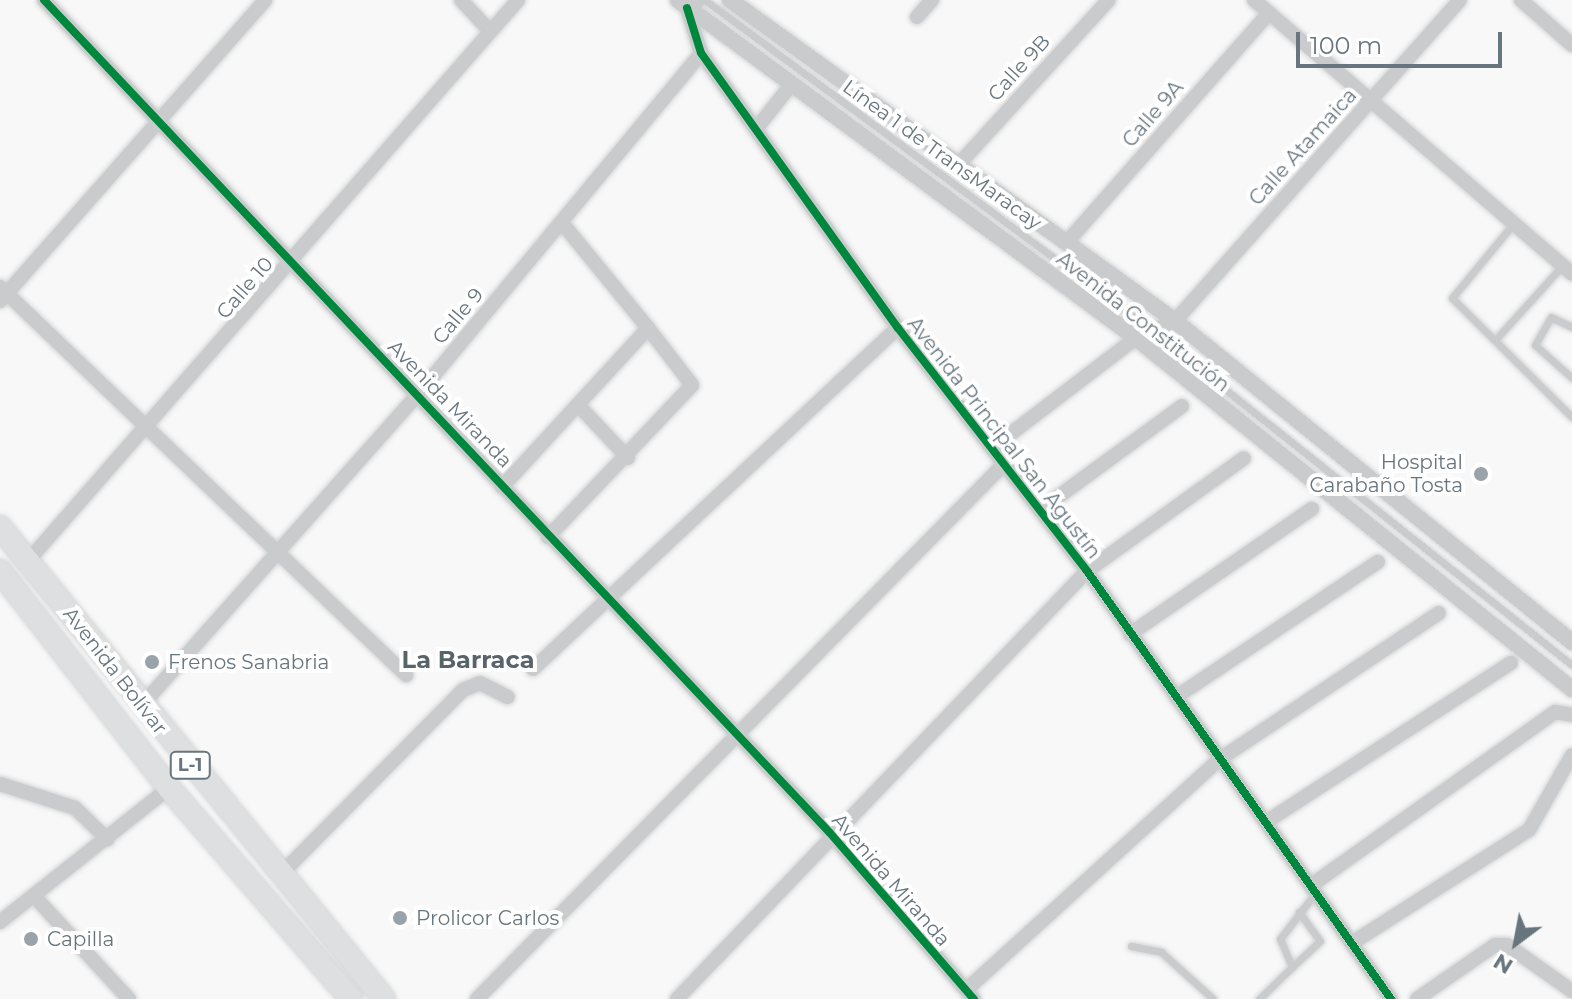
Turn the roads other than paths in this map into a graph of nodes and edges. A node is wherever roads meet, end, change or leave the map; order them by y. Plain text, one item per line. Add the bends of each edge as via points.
1 (44, 0) edge
2 (265, 0) edge
3 (461, 0) edge
4 (518, 0) edge
5 (705, 0) edge
6 (730, 0) edge
7 (932, 0) edge
8 (1109, 0) edge
9 (1254, 0) edge
10 (1460, 0) edge
11 (1521, 0) edge
12 (688, 3) edge
13 (1269, 13) junction
14 (917, 17) dead end
15 (490, 31) junction
16 (1572, 45) edge
17 (701, 53) junction
18 (791, 85) junction
19 (1371, 100) junction
20 (157, 120) junction
21 (756, 129) junction
22 (959, 164) junction
23 (562, 223) junction
24 (1513, 223) junction
25 (1068, 241) junction
26 (292, 266) junction
27 (1567, 270) edge
28 (2, 293) edge
29 (1175, 321) junction
30 (1572, 327) edge
31 (648, 328) junction
32 (898, 328) junction
33 (1152, 331) junction
34 (1136, 338) junction
35 (1495, 340) junction
36 (1572, 378) edge
37 (415, 398) junction
38 (1182, 406) dead end
39 (580, 407) junction
40 (1572, 417) edge
41 (148, 430) junction
42 (992, 448) junction
43 (628, 458) junction
44 (1244, 458) dead end
45 (1004, 464) junction
46 (502, 487) junction
47 (1312, 509) dead end
48 (1040, 510) junction
49 (0, 527) edge
50 (548, 537) junction
51 (282, 550) junction
52 (28, 561) junction
53 (1378, 562) dead end
54 (0, 571) edge
55 (1087, 571) junction
56 (606, 600) junction
57 (1439, 613) dead end
58 (1130, 634) junction
59 (1572, 642) edge
60 (1511, 663) dead end
61 (1572, 665) edge
62 (533, 669) dead end
63 (406, 675) dead end
64 (1572, 689) edge
65 (508, 697) dead end
66 (1176, 697) junction
67 (142, 705) junction
68 (1572, 715) edge
69 (735, 735) junction
70 (1572, 755) edge
71 (1220, 759) junction
72 (0, 784) edge
73 (169, 788) junction
74 (1266, 822) junction
75 (830, 833) junction
76 (107, 839) junction
77 (280, 875) junction
78 (1315, 887) junction
79 (34, 896) junction
80 (1299, 912) junction
81 (0, 922) edge
82 (1352, 943) junction
83 (1131, 946) dead end
84 (1292, 967) junction
85 (1572, 991) edge
86 (970, 995) edge
87 (129, 999) edge
88 (351, 999) edge
89 (384, 999) edge
90 (477, 999) edge
91 (677, 999) edge
92 (1213, 999) edge
93 (1259, 999) edge
94 (1391, 999) edge
95 (1417, 999) edge

1 - 20 street, Avenida Miranda
2 - 20 street
3 - 15 street
4 - 15 street, Calle 10
5 - 33 lane, Línea 1 de TransMaracay
6 - 22 street, Avenida Constitución
7 - 14 street
8 - 22 street, Calle 9B
9 - 13 street
10 - 19 street, Calle Atamaica
11 - 16 street
12 - 17 street, Avenida Principal San Agustín
12 - 18 street, Avenida Constitución
13 - 19 street
13 - 25 street, Calle 9A
15 - 26 street, Calle 10
17 - 21 street, Avenida Principal San Agustín
17 - 23 street, Calle 9
18 - 21 street
18 - 34 street, Avenida Constitución
19 - 24 street
19 - 29 street, Calle Atamaica
20 - 26 street, Avenida Miranda
20 - 28 street
21 - 32 street, Avenida Principal San Agustín
22 - 25 street, Avenida Constitución
23 - 31 street
23 - 37 street, Calle 9
24 - 27 street
24 - 35 lane via 1452,292
25 - 29 street, Avenida Constitución
26 - 37 street, Avenida Miranda
26 - 41 street, Calle 10
27 - 35 lane
28 - 41 street
29 - 33 street
29 - 59 street, Avenida Constitución
30 - 36 lane via 1551,317 1535,335 1535,345
31 - 39 street
31 - 43 street via 692,385
32 - 42 street, Avenida Principal San Agustín
32 - 56 street
33 - 34 street
33 - 61 lane, Línea 1 de TransMaracay
34 - 42 street
34 - 64 street, Avenida Constitución
35 - 40 lane
37 - 46 street, Avenida Miranda
37 - 51 street, Calle 9
38 - 48 street
39 - 43 street
39 - 46 street
41 - 51 street
41 - 52 street, Calle 10
42 - 45 street, Avenida Principal San Agustín
43 - 50 street
44 - 55 street
45 - 48 street, Avenida Principal San Agustín
45 - 69 street
46 - 50 street, Avenida Miranda
47 - 58 street
48 - 55 street, Avenida Principal San Agustín
49 - 52 main road, Avenida Bolívar / L-1
50 - 56 street, Avenida Miranda
51 - 63 street
51 - 67 street, Calle 9
52 - 67 main road, Avenida Bolívar / L-1
53 - 66 street
54 - 73 main road, Avenida Bolívar / L-1
55 - 58 street, Avenida Principal San Agustín
55 - 75 street
56 - 62 street
56 - 69 street, Avenida Miranda
57 - 71 street
58 - 66 street, Avenida Principal San Agustín
60 - 74 street
65 - 77 street via 480,683 463,690
66 - 71 street, Avenida Principal San Agustín
67 - 77 main road, Avenida Bolívar / L-1
68 - 78 street via 1555,712
69 - 75 street, Avenida Miranda
69 - 90 street
70 - 82 street via 1529,830
71 - 74 street, Avenida Principal San Agustín
71 - 86 street
72 - 76 street via 75,808
73 - 76 street
73 - 88 main road, Avenida Bolívar / L-1
74 - 78 street, Avenida Principal San Agustín
75 - 86 street, Avenida Miranda
75 - 91 street
76 - 79 street
77 - 89 main road, Avenida Bolívar / L-1
78 - 80 lane
78 - 82 street, Avenida Principal San Agustín
79 - 81 street
79 - 87 street
80 - 84 lane via 1280,943
80 - 84 lane via 1320,941
82 - 94 street, Avenida Principal San Agustín
83 - 92 lane via 1161,952
84 - 93 lane
85 - 95 street via 1507,945 1495,945

